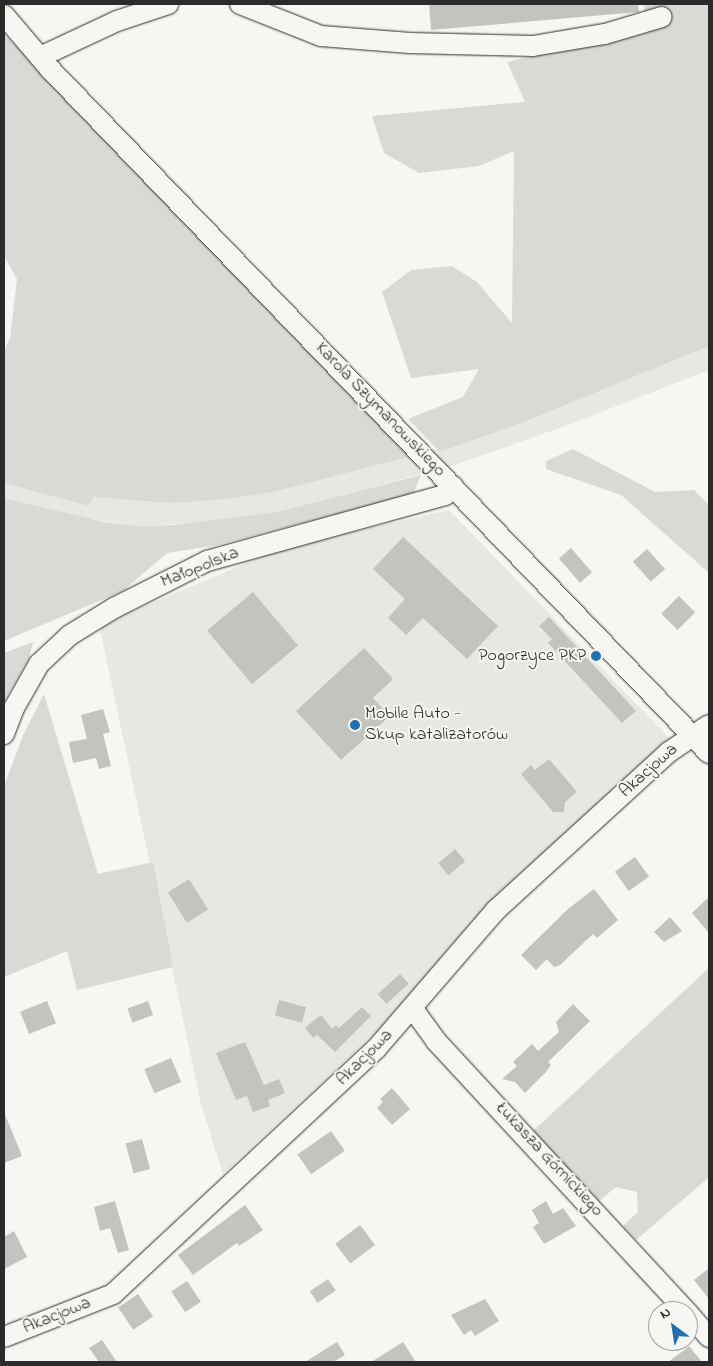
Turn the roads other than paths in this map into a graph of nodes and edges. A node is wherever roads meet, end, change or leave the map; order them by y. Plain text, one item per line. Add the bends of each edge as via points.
1 (168, 4) edge
2 (240, 4) edge
3 (4, 15) edge
4 (662, 17) dead end
5 (45, 63) junction
6 (453, 486) junction
7 (702, 731) edge
8 (4, 734) edge
9 (709, 753) edge
10 (412, 1009) junction
11 (677, 1301) edge
12 (698, 1324) edge
13 (4, 1337) edge
14 (709, 1337) edge

1 - 5 street via 94,31
2 - 4 street via 321,36 410,44 533,46 605,34
3 - 5 street, Karola Szymanowskiego
5 - 6 street, Karola Szymanowskiego
6 - 7 street, Karola Szymanowskiego
6 - 8 street, Małopolska via 445,495 207,561 122,604 70,635 39,664 14,708
7 - 9 street, Karola Szymanowskiego
7 - 10 street, Akacjowa via 669,752 496,910
10 - 11 street, Łukasza Górnickiego via 436,1041
10 - 13 street, Akacjowa via 348,1076 113,1294
12 - 14 street, Łukasza Górnickiego

